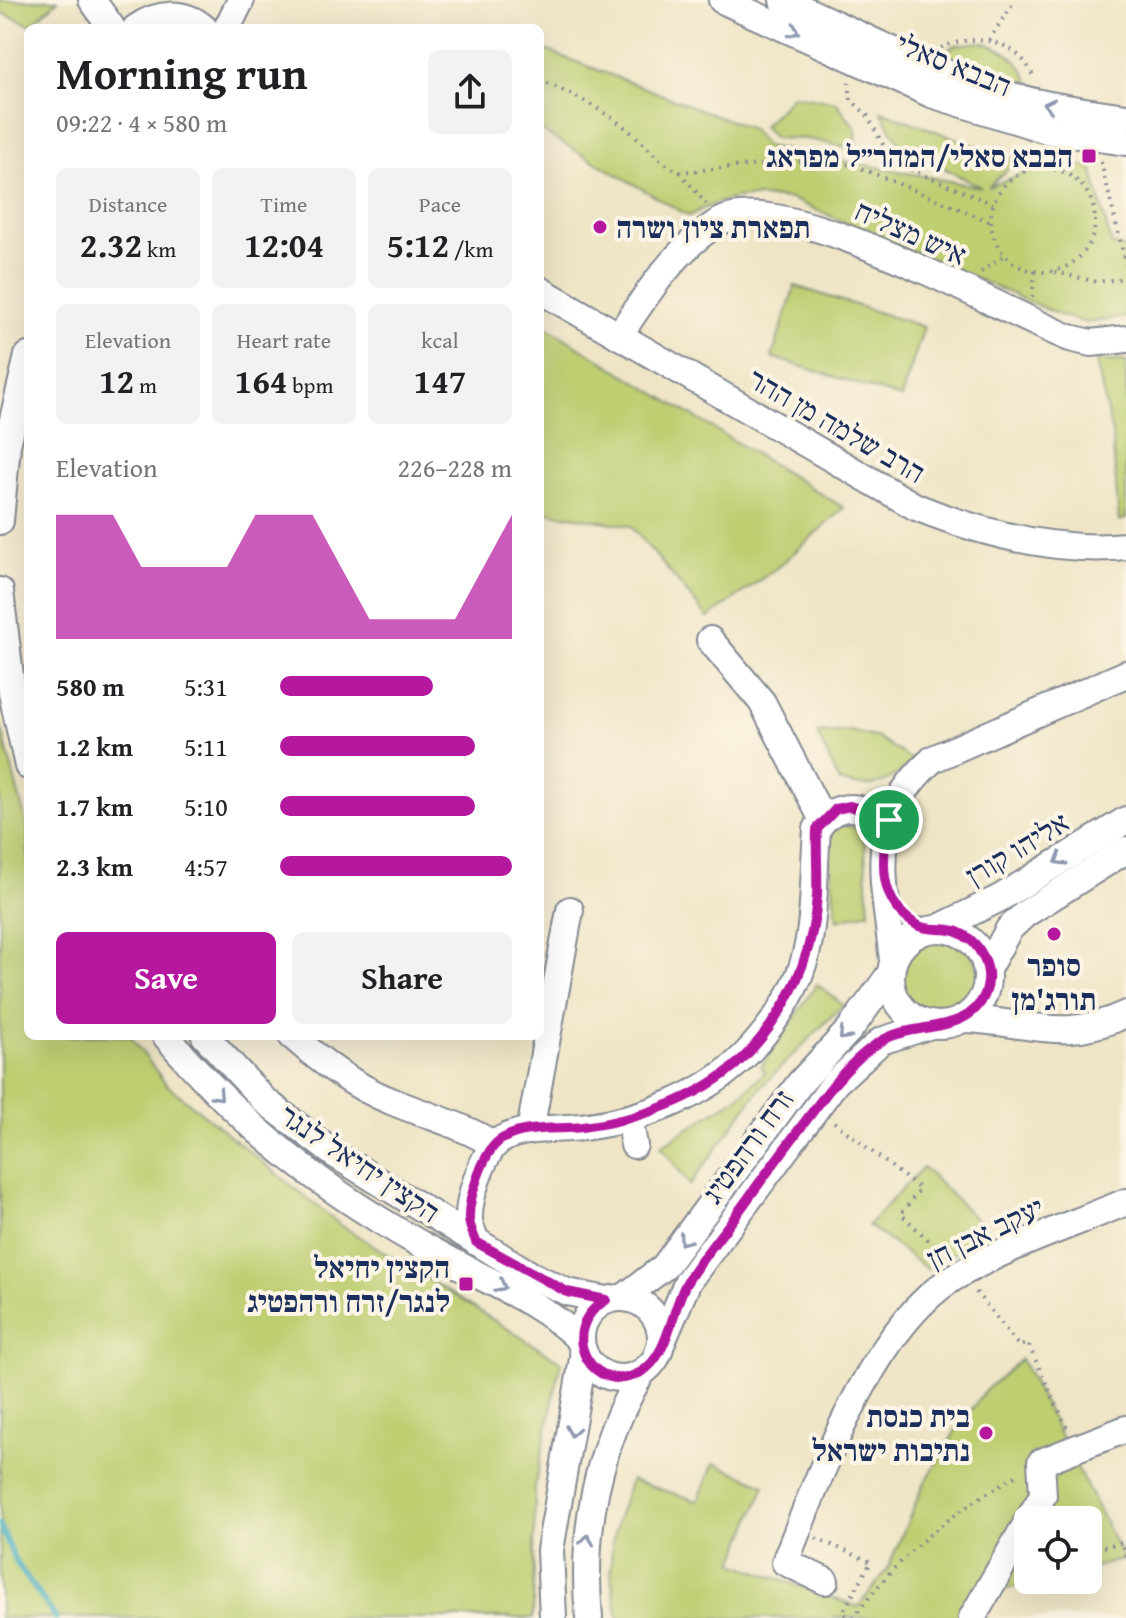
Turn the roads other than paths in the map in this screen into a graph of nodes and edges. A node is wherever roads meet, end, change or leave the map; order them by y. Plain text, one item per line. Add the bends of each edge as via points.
1 (92, 0) edge
2 (241, 0) edge
3 (722, 0) edge
4 (787, 1) edge
5 (178, 6) edge
6 (109, 24) edge
7 (144, 24) edge
8 (196, 24) edge
9 (229, 24) edge
10 (1126, 117) edge
11 (1126, 142) edge
12 (544, 292) edge
13 (619, 336) junction
14 (1126, 339) edge
15 (24, 373) edge
16 (0, 521) edge
17 (1126, 546) edge
18 (0, 591) edge
19 (710, 640) dead end
20 (1126, 674) edge
21 (24, 748) edge
22 (823, 820) junction
23 (889, 820) junction
24 (1126, 820) edge
25 (1126, 850) edge
26 (883, 881) junction
27 (570, 910) dead end
28 (934, 928) junction
29 (892, 967) junction
30 (987, 975) junction
31 (1126, 1014) edge
32 (964, 1019) junction
33 (931, 1025) junction
34 (1053, 1030) junction
35 (169, 1040) edge
36 (209, 1040) edge
37 (297, 1040) edge
38 (629, 1118) junction
39 (530, 1131) junction
40 (494, 1145) junction
41 (634, 1145) dead end
42 (1126, 1202) edge
43 (476, 1242) junction
44 (614, 1299) junction
45 (582, 1346) junction
46 (659, 1349) junction
47 (642, 1372) junction
48 (1126, 1429) edge
49 (825, 1581) dead end
50 (553, 1618) edge
51 (589, 1618) edge
52 (972, 1618) edge

1 - 6 street
2 - 9 street
3 -> 11 street, הבבא סאלי via 931,94 1012,122
10 -> 4 street, הבבא סאלי via 1042,104 921,62
5 - 7 street
5 - 8 street via 181,16
12 - 13 street, הרב שלמה מן ההר
13 - 14 street, איש מצליח via 670,267 720,221 744,213 826,229 1070,338 1091,343
13 - 17 street, הרב שלמה מן ההר via 916,507 981,530 1042,543
15 - 16 street via 7,445
18 - 21 street
19 - 22 street via 762,702
20 - 23 street via 933,759 914,775
22 - 23 street via 850,806
22 - 38 street via 817,829 817,894 806,963 773,1023 749,1052 715,1079
23 - 26 street
24 -> 28 street, אליהו קורן via 1000,898
25 - 30 street, אליהו קורן via 1025,914 1009,929
26 - 28 street via 895,906 920,926
26 - 29 street
27 - 39 street
28 - 29 street via 901,946
28 - 30 street via 952,930 975,944
29 - 33 street via 897,1000 906,1012
29 -> 44 street, זרח ורהפטיג via 850,1029 800,1083 664,1267
30 - 32 street via 980,1003
30 - 34 street via 1007,1010 1029,1024
31 - 34 street via 1088,1029
32 - 33 street
32 - 34 street
33 - 46 street, זרח ורהפטיג via 881,1041 835,1083 688,1281
35 -> 45 street, הקצין יחיאל לנגר via 217,1095 280,1153 428,1248 543,1311
36 - 43 street, הקצין יחיאל לנגר via 298,1129
37 - 40 street via 367,1090 473,1131
38 - 39 street
38 - 41 street
39 - 40 street
40 - 43 street via 482,1164 471,1208
42 - 49 street, יעקב אבן חן via 962,1274 905,1318 830,1455 785,1562
43 - 44 street, הקצין יחיאל לנגר via 567,1292
44 - 45 street via 587,1316
44 - 46 street via 635,1300 654,1315
45 - 47 street via 591,1365 615,1378
45 -> 50 street via 550,1550
46 - 47 street
51 -> 47 street via 586,1552 591,1510 615,1422
48 - 52 street via 1041,1462 1043,1495

